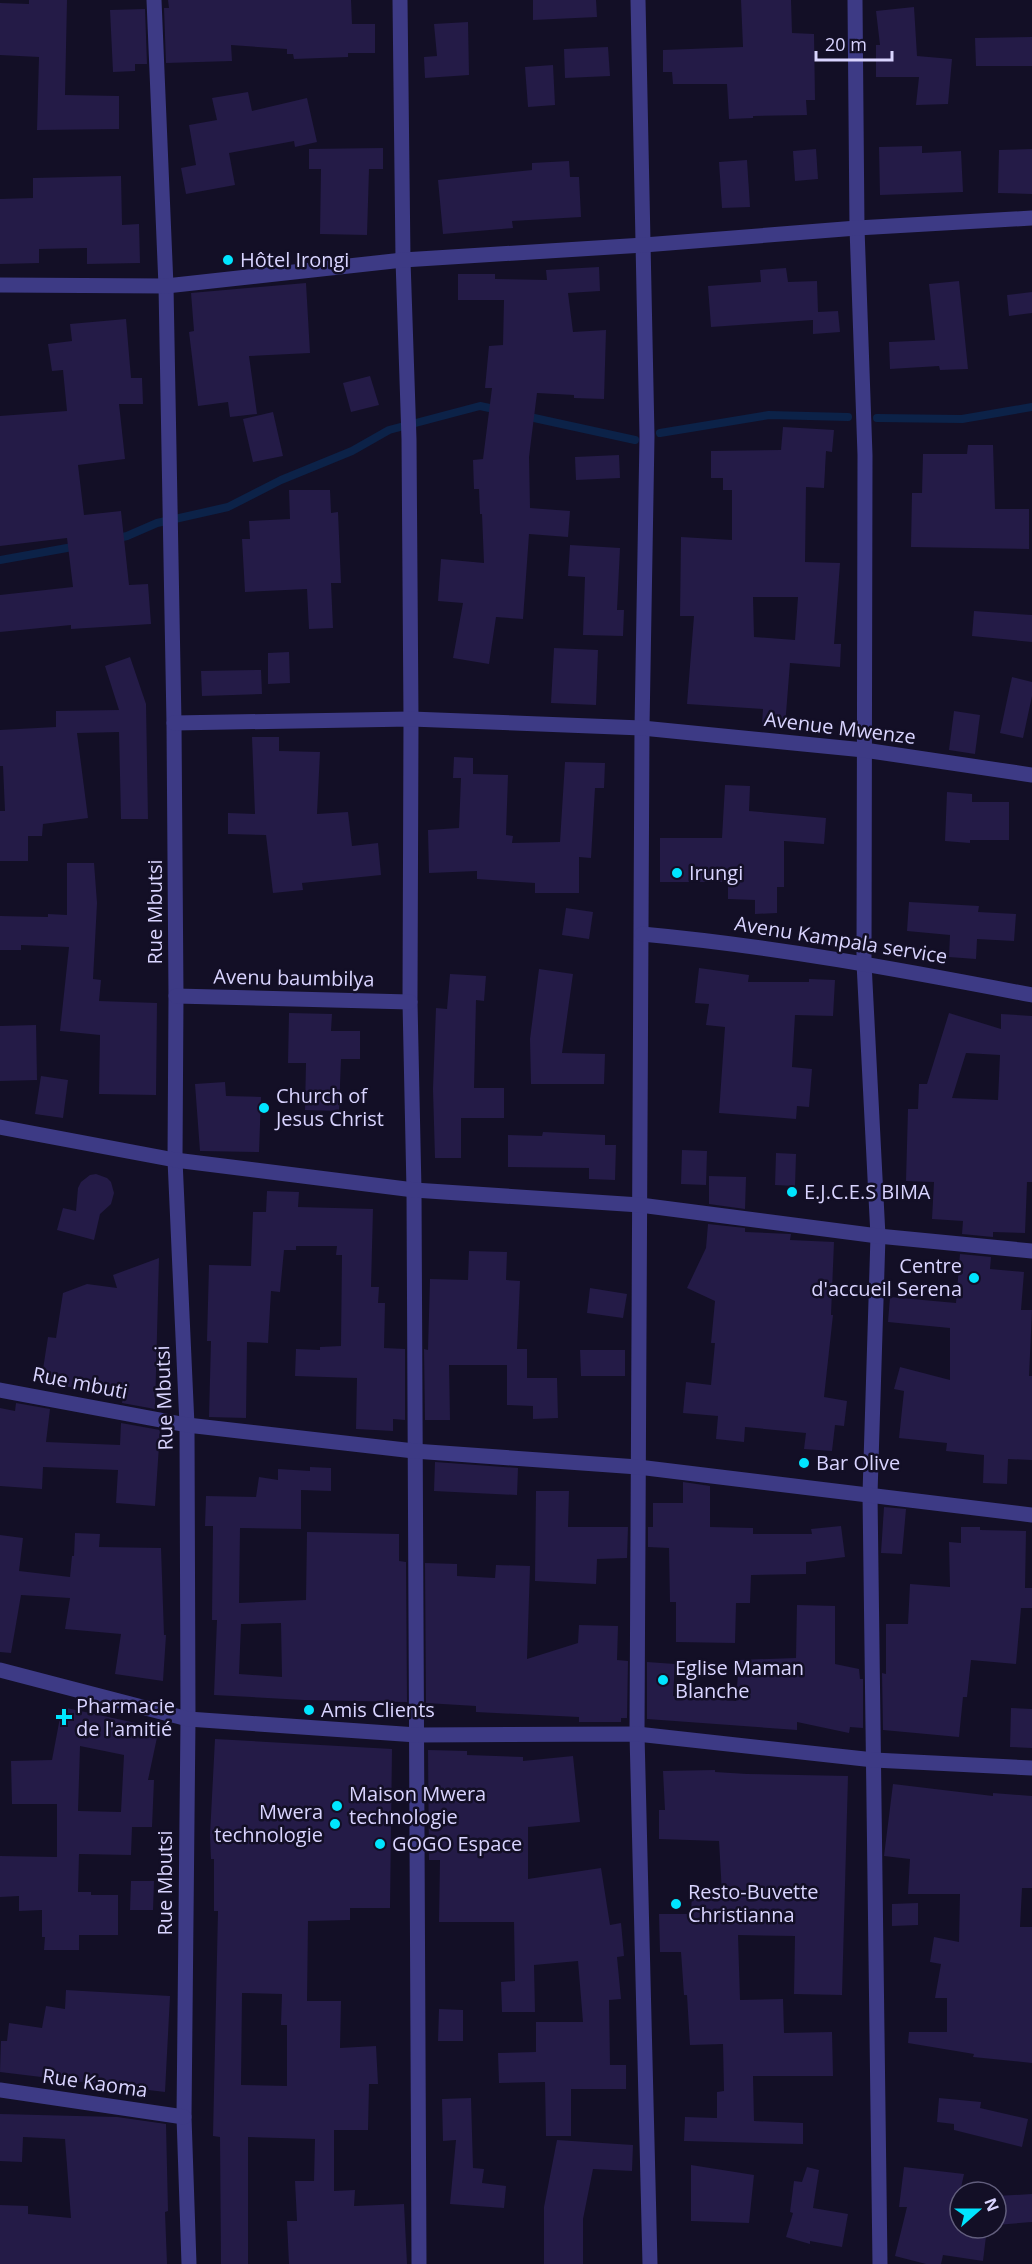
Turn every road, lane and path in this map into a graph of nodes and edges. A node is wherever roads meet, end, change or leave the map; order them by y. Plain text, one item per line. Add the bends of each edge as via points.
1 (154, 0) edge
2 (399, 0) edge
3 (638, 0) edge
4 (855, 0) edge
5 (1032, 218) edge
6 (857, 228) junction
7 (644, 246) junction
8 (403, 260) junction
9 (0, 285) edge
10 (166, 286) junction
11 (411, 719) junction
12 (174, 723) junction
13 (642, 728) junction
14 (864, 750) junction
15 (1032, 775) edge
16 (642, 934) junction
17 (864, 963) junction
18 (1032, 995) edge
19 (176, 996) junction
20 (410, 1002) junction
21 (0, 1127) edge
22 (174, 1160) junction
23 (414, 1190) junction
24 (640, 1205) junction
25 (878, 1236) junction
26 (1032, 1251) edge
27 (0, 1390) edge
28 (187, 1425) junction
29 (414, 1451) junction
30 (638, 1467) junction
31 (870, 1494) junction
32 (1032, 1515) edge
33 (0, 1670) edge
34 (188, 1719) junction
35 (637, 1734) junction
36 (417, 1736) junction
37 (874, 1760) junction
38 (1032, 1768) edge
39 (0, 2090) edge
40 (184, 2117) junction
41 (189, 2264) edge
42 (419, 2264) edge
43 (650, 2264) edge
44 (880, 2264) edge

1 - 10 street
2 - 8 street
3 - 7 street
4 - 6 street
5 - 6 street
6 - 7 street
6 - 14 street via 865,455
7 - 8 street
7 - 13 street via 647,436
8 - 10 street
8 - 11 street
9 - 10 street
10 - 12 street, Rue Mbutsi
11 - 12 street, Avenue Mwenze
11 - 13 street, Avenue Mwenze
11 - 20 street
12 - 19 street, Rue Mbutsi
13 - 14 street, Avenue Mwenze
13 - 16 street
14 - 15 street, Avenue Mwenze
14 - 17 street
16 - 17 street, Avenu Kampala service via 712,940
16 - 24 street
17 - 18 street, Avenu Kampala service
17 - 25 street
19 - 20 street, Avenu baumbilya
19 - 22 street, Rue Mbutsi
20 - 23 street
21 - 22 street
22 - 23 street
22 - 28 street, Rue Mbutsi
23 - 24 street
23 - 29 street
24 - 25 street
24 - 30 street
25 - 26 street
25 - 31 street
27 - 28 street, Rue mbuti
28 - 29 street, Rue mbuti
28 - 34 street, Rue Mbutsi
29 - 30 street, Rue mbuti
29 - 36 street
30 - 31 street, Rue mbuti
30 - 35 street
31 - 32 street, Rue mbuti
31 - 37 street
33 - 34 street
34 - 36 street
34 - 40 street, Rue Mbutsi
35 - 36 street
35 - 37 street
35 - 43 street
36 - 42 street
37 - 38 street
37 - 44 street
39 - 40 street, Rue Kaoma
40 - 41 street, Rue Mbutsi

